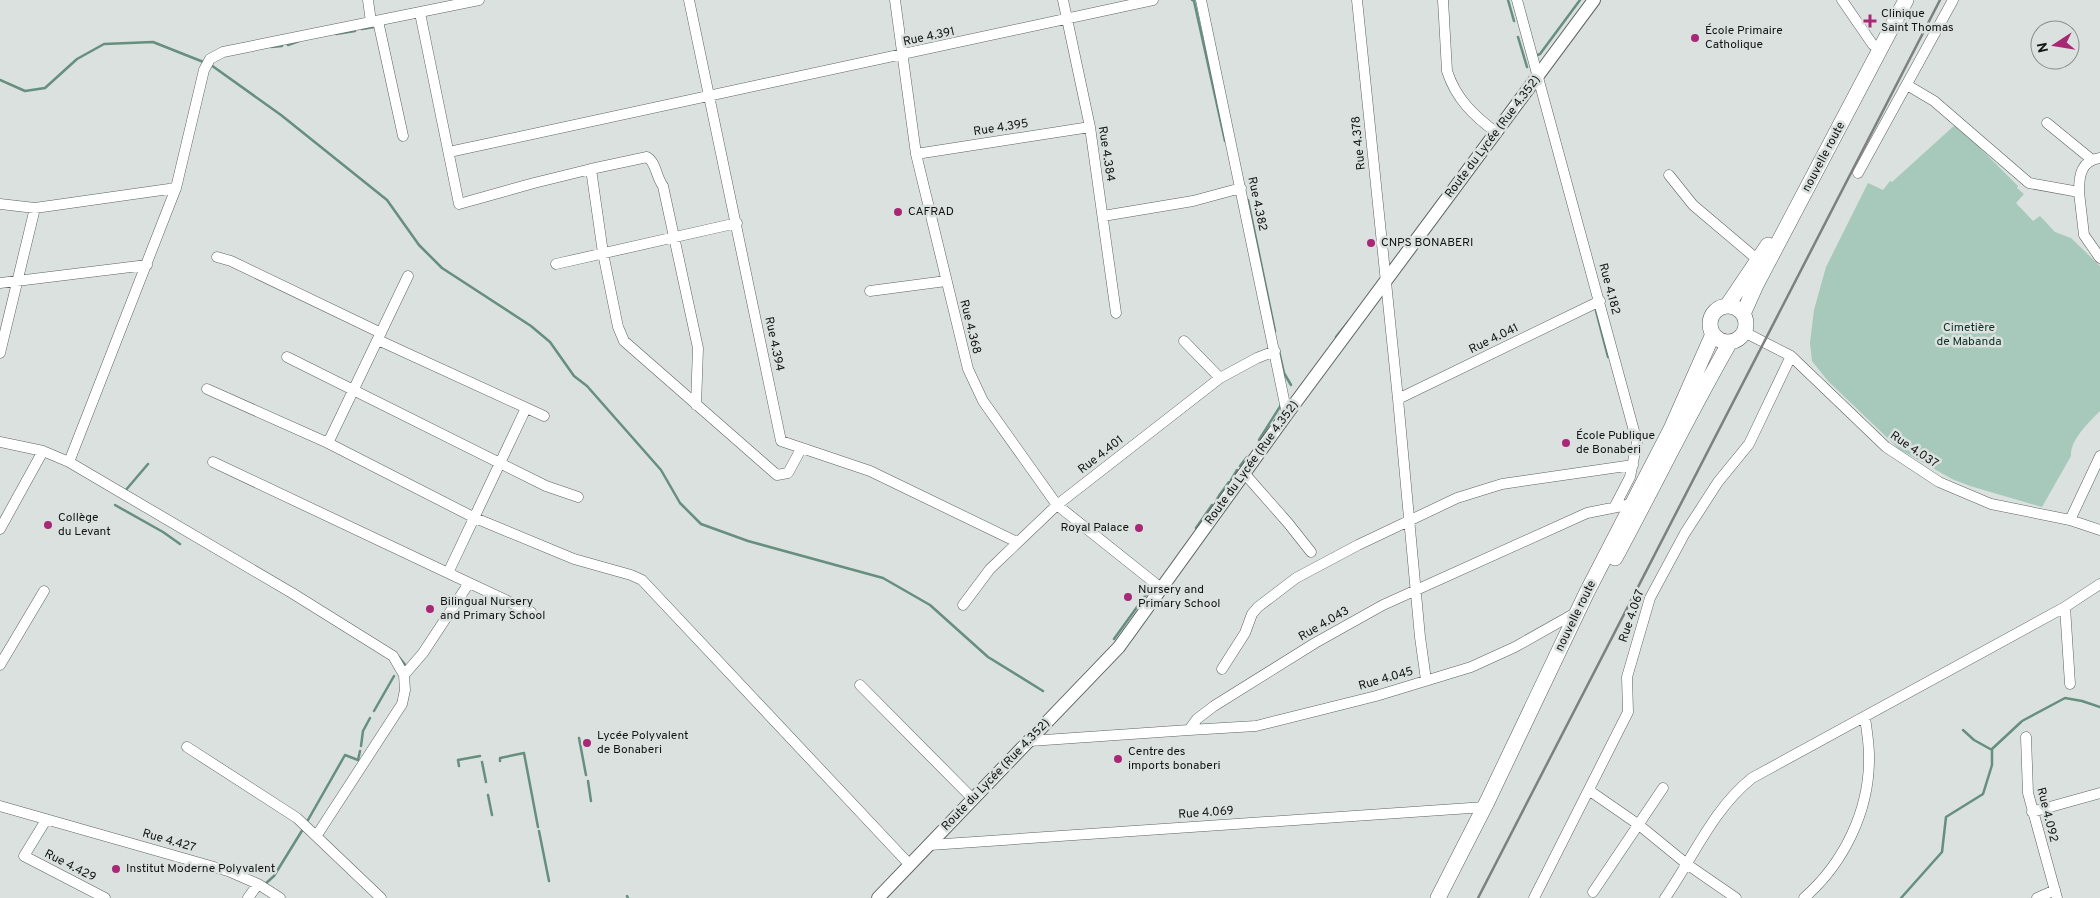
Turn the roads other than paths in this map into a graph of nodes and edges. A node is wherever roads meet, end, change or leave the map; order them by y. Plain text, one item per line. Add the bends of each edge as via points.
1 (368, 0) edge
2 (478, 0) edge
3 (689, 0) edge
4 (895, 0) edge
5 (1063, 0) edge
6 (1153, 0) edge
7 (1201, 0) edge
8 (1357, 0) edge
9 (1443, 0) edge
10 (1516, 0) edge
11 (1593, 0) edge
12 (1842, 0) edge
13 (1952, 0) edge
14 (1902, 1) edge
15 (420, 12) junction
16 (1067, 19) junction
17 (374, 22) junction
18 (1874, 45) junction
19 (903, 55) junction
20 (1538, 76) junction
21 (1907, 85) junction
22 (710, 95) junction
23 (2047, 123) dead end
24 (1090, 127) junction
25 (1497, 133) junction
26 (403, 136) dead end
27 (449, 152) junction
28 (916, 154) junction
29 (2096, 159) edge
30 (591, 169) junction
31 (1858, 173) dead end
32 (1669, 174) dead end
33 (176, 188) junction
34 (1241, 188) junction
35 (2079, 192) junction
36 (0, 204) edge
37 (35, 208) junction
38 (1103, 216) junction
39 (737, 223) junction
40 (674, 238) junction
41 (603, 253) junction
42 (217, 258) dead end
43 (2100, 258) edge
44 (1758, 260) junction
45 (556, 264) dead end
46 (147, 265) junction
47 (408, 276) dead end
48 (19, 280) junction
49 (946, 281) junction
50 (0, 283) edge
51 (1385, 283) junction
52 (870, 291) dead end
53 (1600, 301) junction
54 (1727, 306) junction
55 (1116, 313) dead end
56 (1743, 314) junction
57 (1744, 332) junction
58 (1714, 334) junction
59 (379, 336) junction
60 (1184, 341) dead end
61 (1730, 342) junction
62 (1275, 351) junction
63 (0, 353) edge
64 (1790, 356) junction
65 (287, 357) dead end
66 (1220, 378) junction
67 (207, 389) dead end
68 (354, 389) junction
69 (1398, 399) junction
70 (696, 405) junction
71 (526, 408) junction
72 (1286, 414) junction
73 (544, 416) dead end
74 (0, 442) edge
75 (328, 443) junction
76 (801, 449) junction
77 (42, 451) junction
78 (2100, 456) edge
79 (69, 462) junction
80 (213, 462) dead end
81 (500, 462) junction
82 (1633, 465) junction
83 (1244, 473) junction
84 (578, 497) dead end
85 (1632, 504) junction
86 (1057, 505) junction
87 (1615, 506) junction
88 (475, 518) junction
89 (1409, 520) junction
90 (2070, 520) junction
91 (0, 529) edge
92 (2100, 530) edge
93 (1017, 542) junction
94 (1310, 552) dead end
95 (448, 573) junction
96 (468, 583) junction
97 (2100, 584) edge
98 (1161, 588) junction
99 (1415, 590) junction
100 (44, 591) dead end
101 (963, 605) dead end
102 (2065, 607) junction
103 (531, 612) dead end
104 (1577, 612) junction
105 (0, 665) edge
106 (1222, 669) dead end
107 (404, 676) junction
108 (1426, 680) junction
109 (2070, 684) dead end
110 (860, 685) dead end
111 (1865, 718) junction
112 (1189, 730) junction
113 (2026, 737) dead end
114 (1030, 740) junction
115 (187, 747) dead end
116 (1663, 788) dead end
117 (1590, 791) junction
118 (2100, 793) edge
119 (973, 799) junction
120 (0, 806) edge
121 (1485, 807) junction
122 (2032, 812) junction
123 (46, 820) junction
124 (1639, 825) junction
125 (317, 834) junction
126 (930, 845) junction
127 (910, 865) junction
128 (1688, 865) junction
129 (258, 884) junction
130 (1593, 892) dead end
131 (2056, 894) edge
132 (105, 898) edge
133 (248, 898) edge
134 (280, 898) edge
135 (381, 898) edge
136 (878, 898) edge
137 (1438, 898) edge
138 (1448, 898) edge
139 (1534, 898) edge
140 (1665, 898) edge
141 (1736, 898) edge
142 (1804, 898) edge
143 (2037, 898) edge

1 - 17 street
2 - 15 street
3 - 22 street, Rue 4.394
4 - 19 street, Rue 4.368
5 - 16 street, Rue 4.384
6 - 16 street, Rue 4.391
7 - 34 street, Rue 4.382
8 - 51 street, Rue 4.378
9 - 25 street via 1450,79 1469,110
10 - 20 street, Rue 4.182
11 - 20 main road, Route du Lycée (Rue 4.352)
12 - 18 street
13 - 21 street
14 - 18 highway, nouvelle route
14 - 56 highway, nouvelle route
15 - 17 street
15 - 27 street
16 - 19 street, Rue 4.391
16 - 24 street, Rue 4.384
17 - 26 street
17 - 33 street via 223,52 210,59 204,70
18 - 44 highway, nouvelle route via 1775,234
19 - 22 street, Rue 4.391
19 - 28 street, Rue 4.368
20 - 25 main road, Route du Lycée (Rue 4.352)
20 - 53 street, Rue 4.182
21 - 31 street
21 - 35 street via 1934,100 2020,178 2034,185
22 - 27 street, Rue 4.391
22 - 39 street, Rue 4.394
23 - 29 street
24 - 28 street, Rue 4.395
24 - 38 street, Rue 4.384
25 - 51 main road, Route du Lycée (Rue 4.352)
27 - 30 street via 459,204
28 - 49 street, Rue 4.368
29 - 35 street via 2082,170
30 - 40 street via 650,158 663,186
30 - 41 street
32 - 44 street via 1693,205
33 - 37 street
33 - 46 street
34 - 38 street via 1176,204
34 - 62 street, Rue 4.382
35 - 43 street via 2084,235
36 - 37 street
37 - 48 street
38 - 55 street, Rue 4.384
39 - 40 street
39 - 76 street, Rue 4.394 via 781,441
40 - 41 street
40 - 70 street via 698,348
41 - 45 street
41 - 70 street via 620,335
42 - 59 street via 231,261
44 - 54 highway, nouvelle route
46 - 48 street
46 - 79 street
47 - 59 street
48 - 50 street
48 - 63 street
49 - 52 street
49 - 86 street, Rue 4.368 via 968,369 982,402
51 - 69 street, Rue 4.378
51 - 72 main road, Route du Lycée (Rue 4.352)
53 - 69 street, Rue 4.041
53 - 82 street, Rue 4.182 via 1637,442
54 - 56 highway
54 - 58 highway via 1712,316 1710,326
56 - 57 highway
57 - 61 highway
57 - 64 street, Rue 4.037
58 - 61 highway via 1720,340
58 - 85 highway, nouvelle route via 1671,429
59 - 68 street
59 - 71 street
60 - 66 street
61 - 138 highway, nouvelle route via 1692,407 1593,600 1496,806
62 - 66 street, Rue 4.401
62 - 72 street, Rue 4.382
64 - 90 street, Rue 4.037 via 1886,448 1939,482 1990,504
64 - 117 street, Rue 4.067 via 1749,444 1718,482 1685,533 1650,598 1627,677 1628,712
65 - 68 street
66 - 86 street, Rue 4.401
67 - 75 street
68 - 75 street
68 - 81 street
69 - 89 street, Rue 4.378
70 - 76 street via 777,475 788,473
71 - 73 street
71 - 81 street
72 - 83 main road, Route du Lycée (Rue 4.352)
74 - 77 street
75 - 88 street
76 - 93 street, Rue 4.394 via 870,471
77 - 79 street
77 - 91 street
78 - 90 street
79 - 107 street via 393,656
80 - 95 street
81 - 84 street via 546,486
81 - 88 street
82 - 87 street, Rue 4.182
82 - 89 street via 1502,484 1458,498
83 - 94 street
83 - 98 main road, Route du Lycée (Rue 4.352)
85 - 87 street, Rue 4.043
85 - 104 highway, nouvelle route
86 - 93 street, Rue 4.401
86 - 98 street, Rue 4.368
87 - 99 street, Rue 4.043 via 1587,513
88 - 95 street
88 - 127 street via 574,559 642,580
89 - 99 street, Rue 4.378
89 - 106 street via 1315,567 1258,607
90 - 92 street, Rue 4.037
93 - 101 street, Rue 4.401 via 990,569
95 - 96 street
96 - 103 street
96 - 107 street via 423,653
97 - 102 street
98 - 114 main road, Route du Lycée (Rue 4.352) via 1119,646
99 - 108 street, Rue 4.378
99 - 112 street, Rue 4.043 via 1315,644 1214,706
100 - 105 street
102 - 109 street
102 - 111 street
104 - 108 street, Rue 4.045 via 1480,663
104 - 121 highway, nouvelle route
107 - 125 street via 402,704
108 - 112 street, Rue 4.045 via 1256,726
110 - 119 street
111 - 128 street via 1773,765 1736,791 1710,826
111 - 142 street via 1869,757 1863,809 1837,862
112 - 114 street
113 - 122 street, Rue 4.092 via 2026,769
114 - 119 main road, Route du Lycée (Rue 4.352)
115 - 125 street via 252,787
116 - 124 street
117 - 124 street
117 - 139 street, Rue 4.067
118 - 122 street
119 - 126 main road, Route du Lycée (Rue 4.352)
120 - 123 street, Rue 4.427
121 - 126 street, Rue 4.069
121 - 137 highway, nouvelle route
122 - 131 street, Rue 4.092
123 - 129 street, Rue 4.427 via 228,870
123 - 132 street, Rue 4.429 via 24,856
124 - 128 street
124 - 130 street
125 - 135 street
126 - 127 main road, Route du Lycée (Rue 4.352)
127 - 136 main road, Route du Lycée (Rue 4.352)
128 - 140 street
128 - 141 street
129 - 133 street
129 - 134 street, Rue 4.427
131 - 143 street

